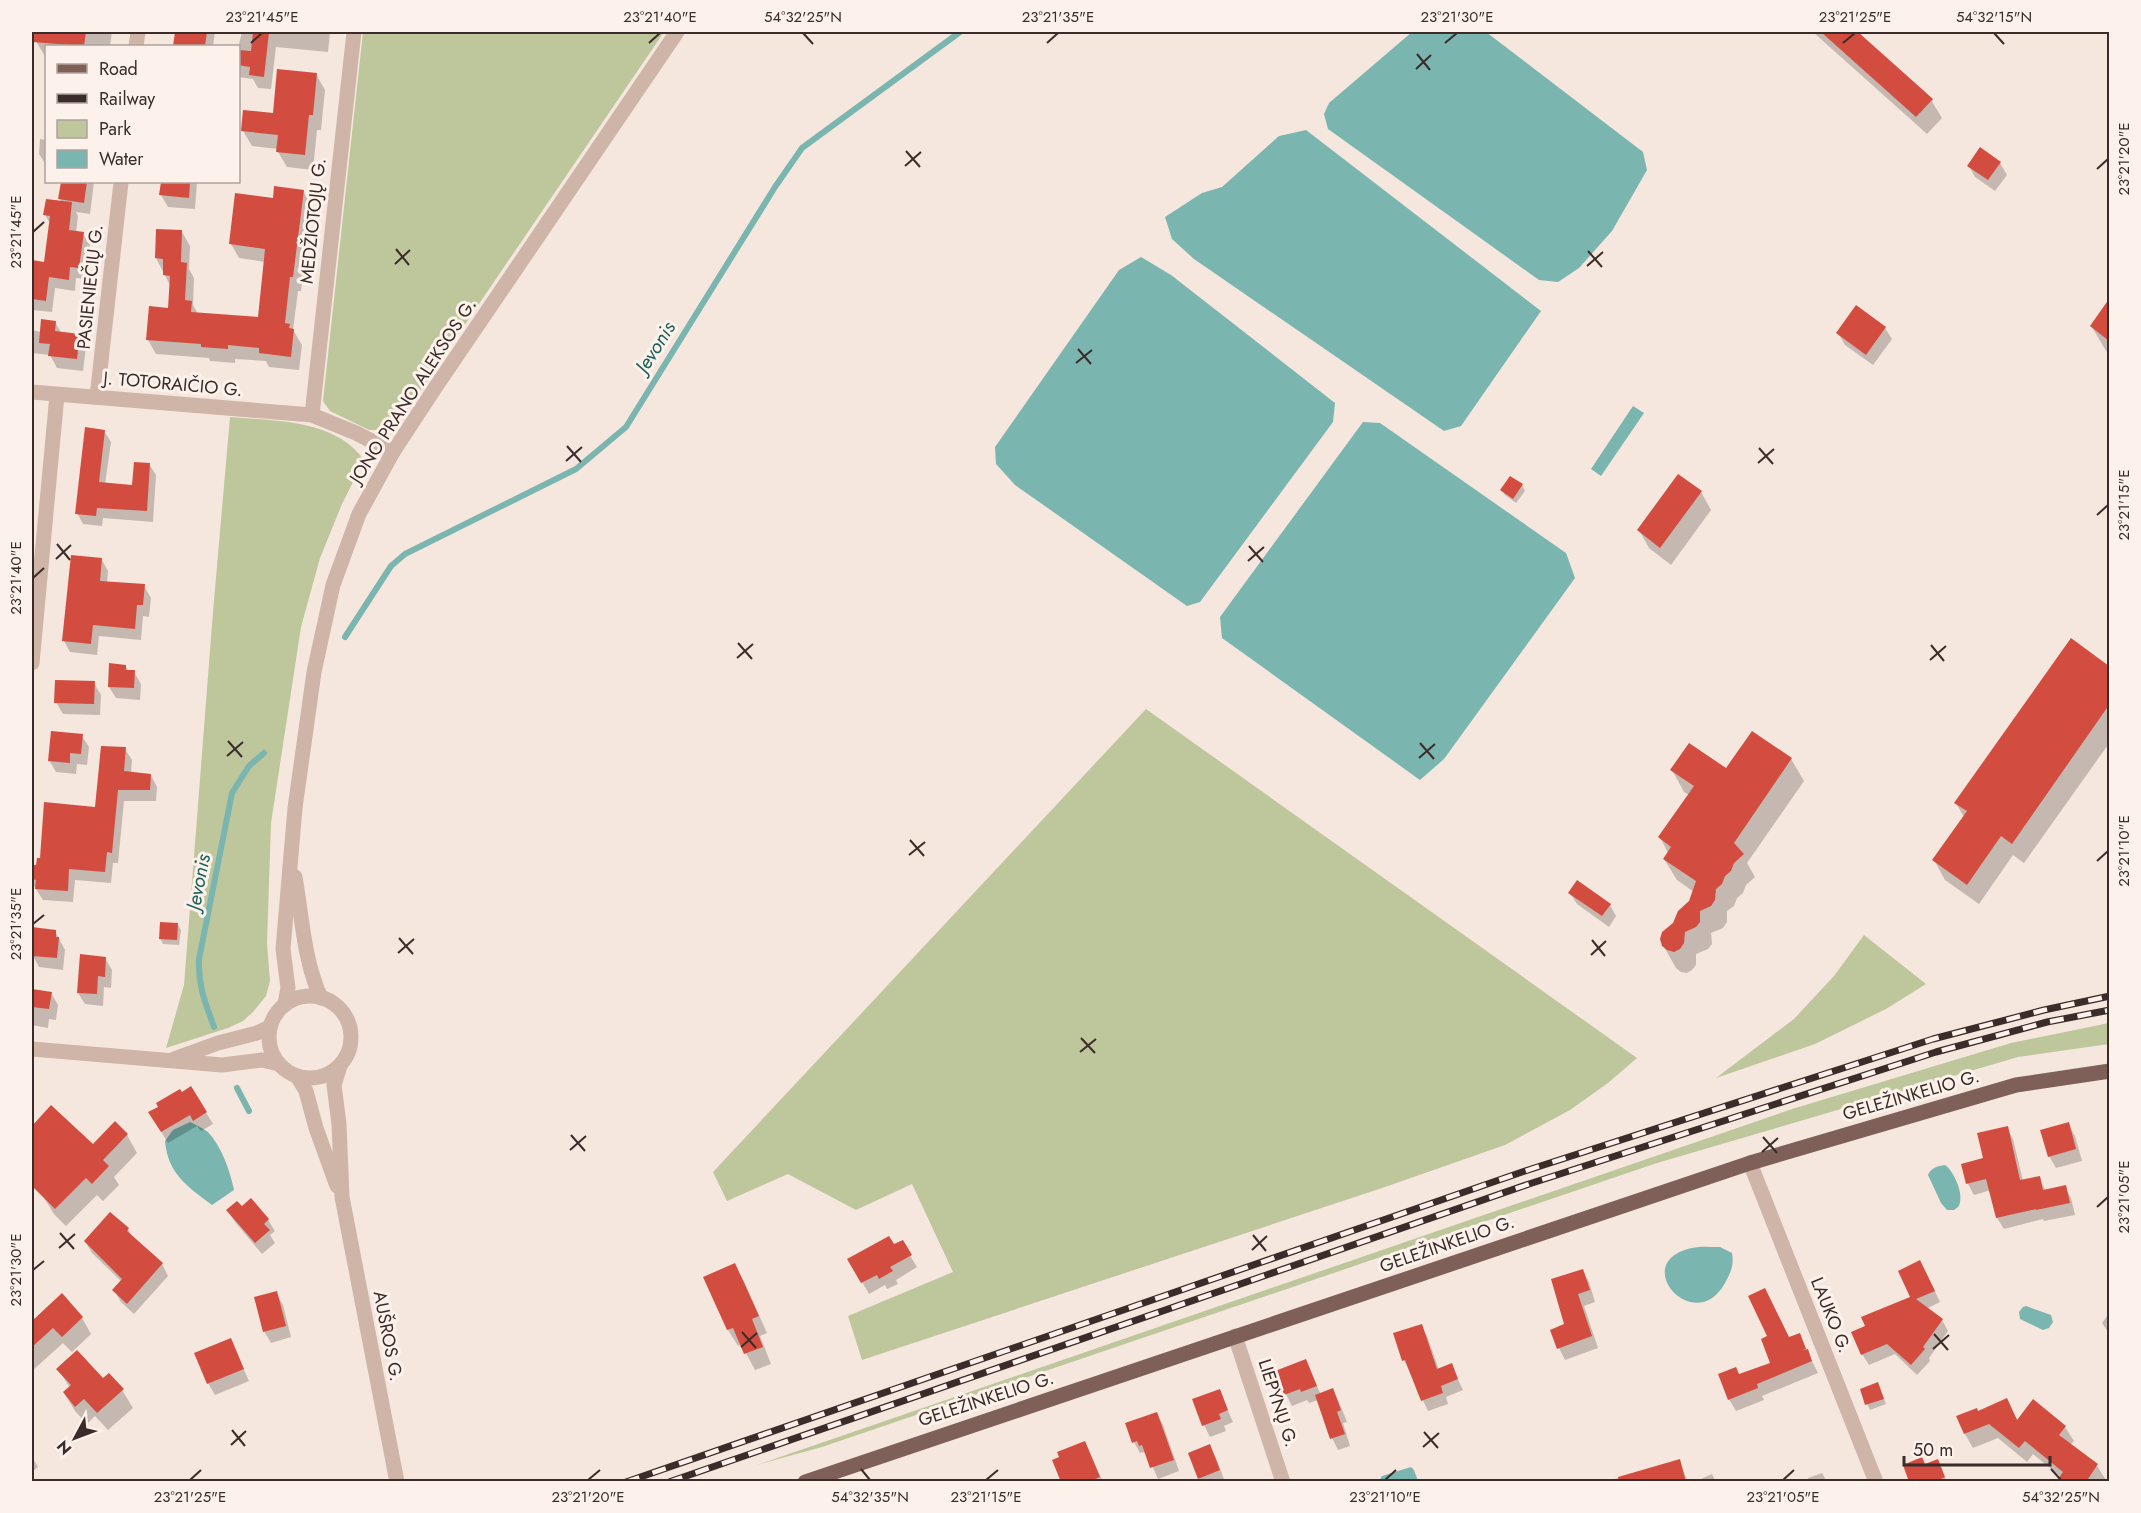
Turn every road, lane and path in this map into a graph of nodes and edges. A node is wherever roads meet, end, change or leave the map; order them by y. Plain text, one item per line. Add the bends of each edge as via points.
1 (354, 32) edge
2 (676, 32) edge
3 (121, 183) edge
4 (32, 392) edge
5 (57, 395) junction
6 (97, 397) junction
7 (312, 415) junction
8 (393, 452) junction
9 (32, 663) edge
10 (291, 853) junction
11 (321, 998) junction
12 (285, 1004) junction
13 (270, 1027) junction
14 (32, 1049) edge
15 (169, 1060) junction
16 (279, 1064) junction
17 (340, 1066) junction
18 (2109, 1071) edge
19 (297, 1076) junction
20 (1750, 1163) junction
21 (342, 1197) junction
22 (1235, 1336) junction
23 (804, 1481) edge
24 (397, 1482) edge
25 (1283, 1482) edge
26 (1876, 1482) edge

1 - 7 street, MEDŽIOTOJŲ G.
2 - 8 street, JONO PRANO ALEKSOS G.
3 - 6 street, PASIENIEČIŲ G.
4 - 5 street, J. TOTORAIČIO G.
5 - 6 street, J. TOTORAIČIO G.
5 - 9 street
6 - 7 street, J. TOTORAIČIO G.
7 - 8 street, J. TOTORAIČIO G.
8 - 10 street, JONO PRANO ALEKSOS G. via 359,514 323,623
10 - 11 street, JONO PRANO ALEKSOS G. via 306,943
10 - 12 street, JONO PRANO ALEKSOS G. via 283,949 288,988
11 - 12 street via 303,997
11 - 17 street via 339,1007 349,1024 351,1045
12 - 13 street
13 - 15 street
13 - 16 street via 270,1047
14 - 15 street
15 - 16 street via 222,1065 262,1060
16 - 19 street
17 - 19 street via 320,1078
17 - 21 street, AUŠROS G. via 334,1085
18 - 20 main road, GELEŽINKELIO G. via 2016,1085
19 - 21 street, AUŠROS G. via 306,1091
20 - 22 main road, GELEŽINKELIO G.
20 - 26 street, LAUKO G.
21 - 24 street, AUŠROS G.
22 - 23 main road, GELEŽINKELIO G.
22 - 25 street, LIEPYNŲ G.

